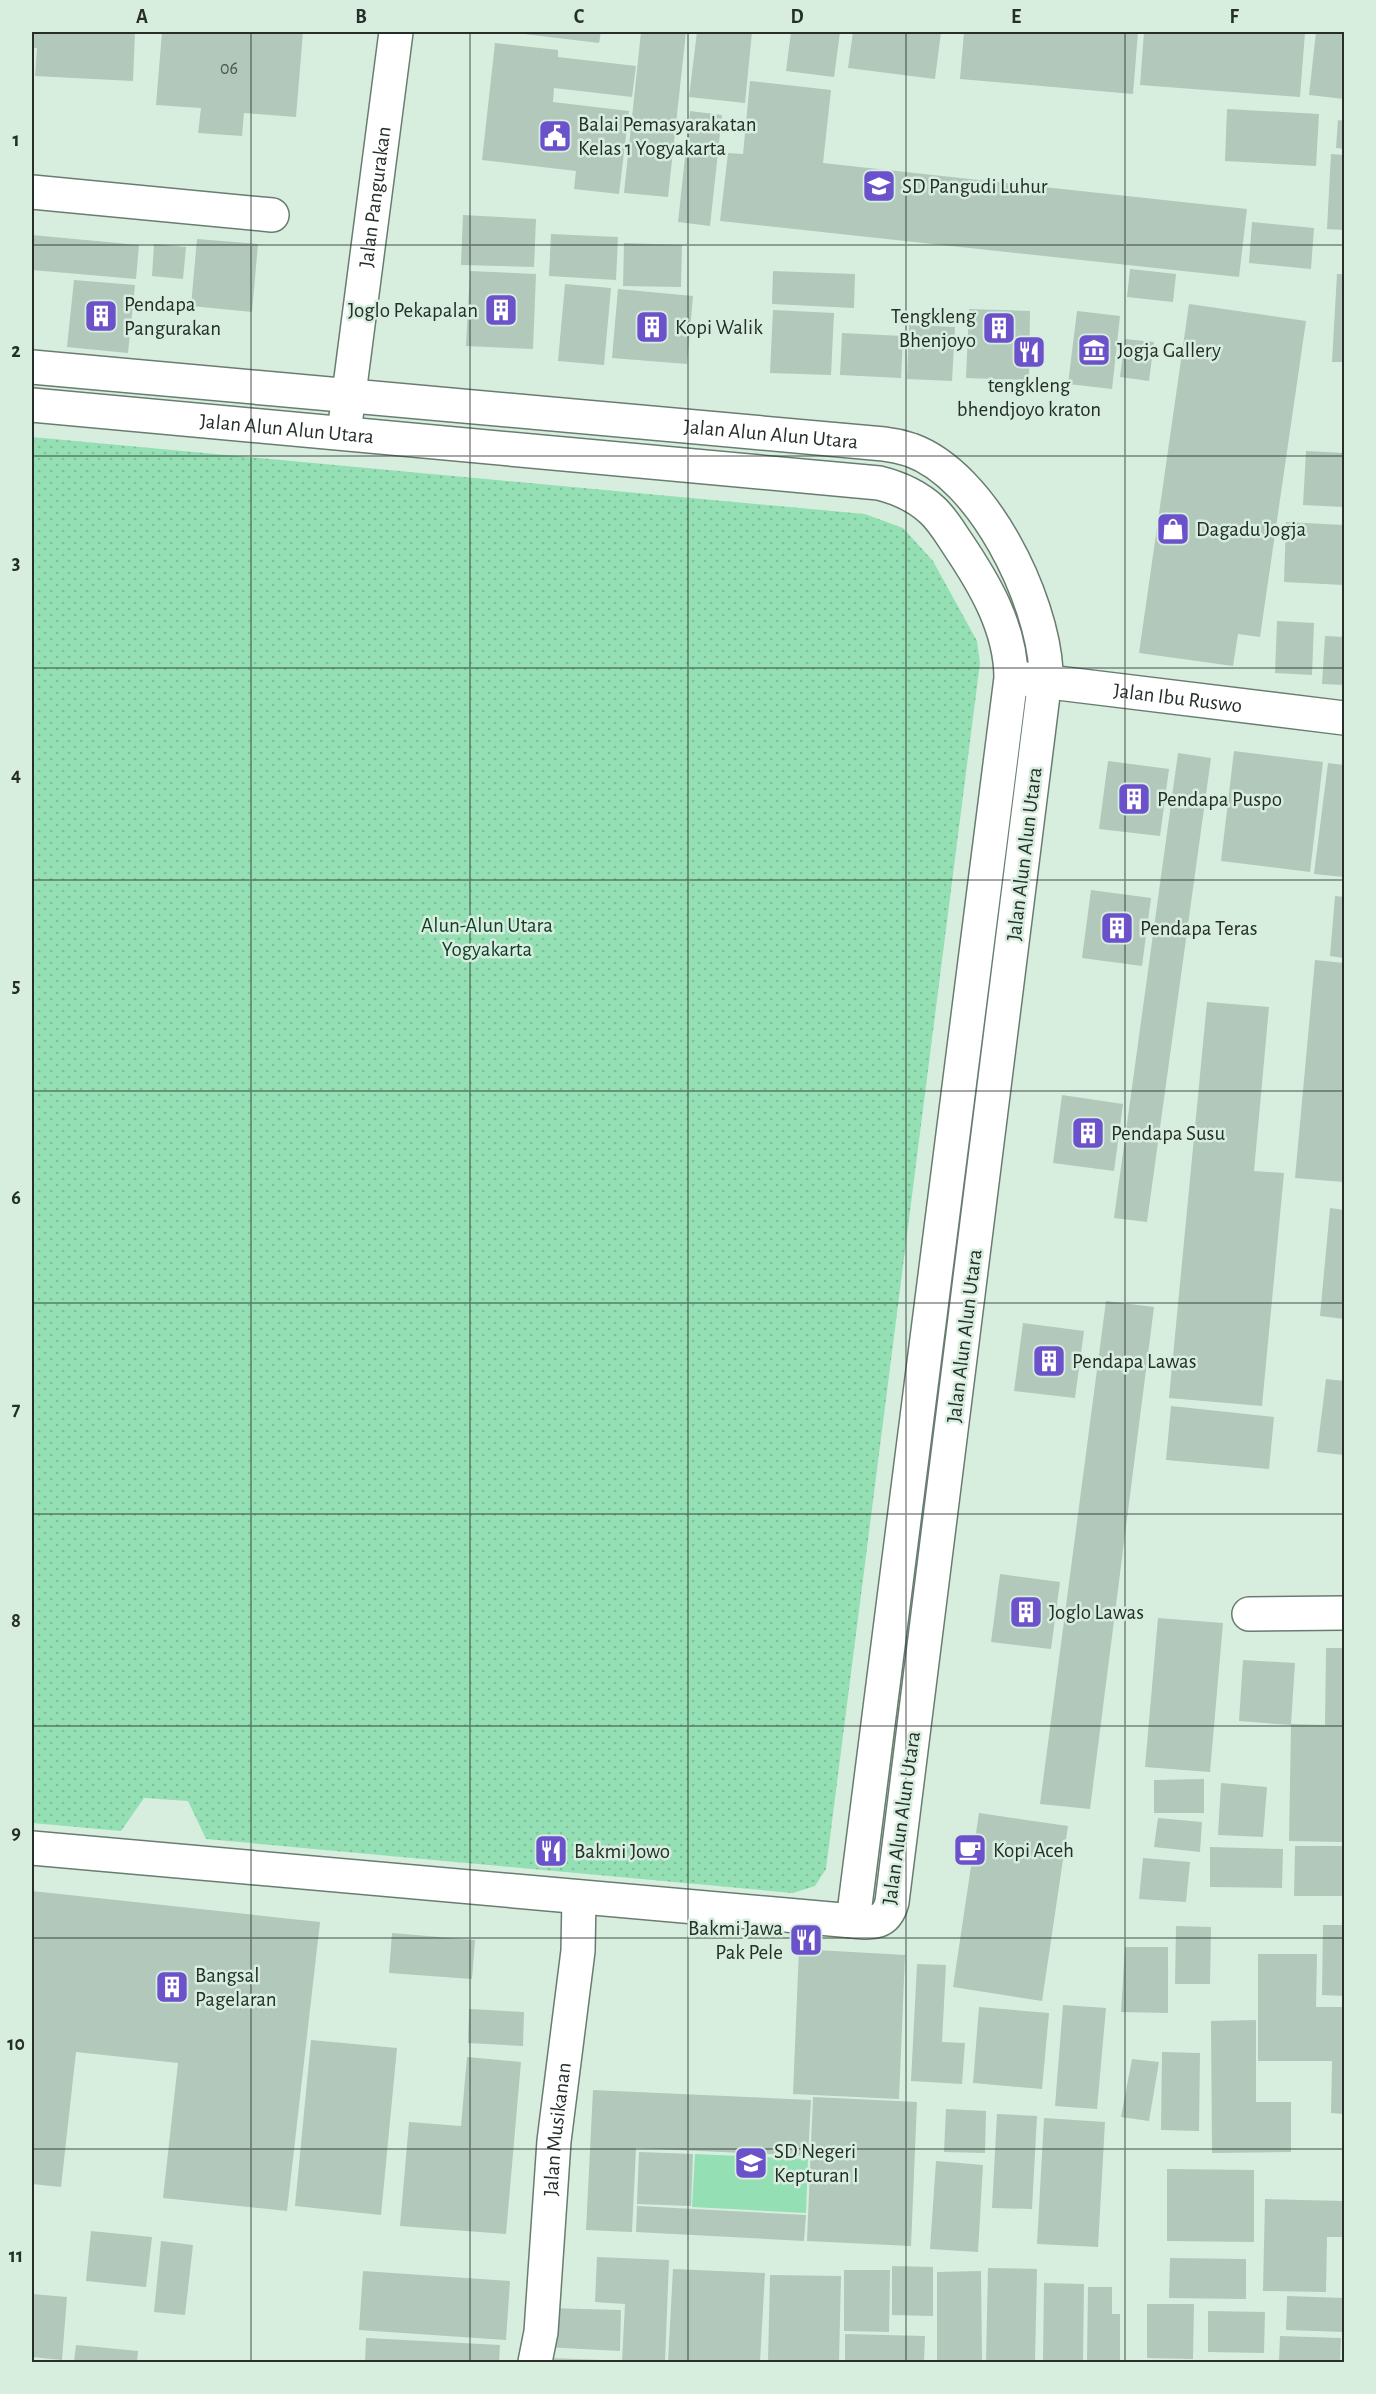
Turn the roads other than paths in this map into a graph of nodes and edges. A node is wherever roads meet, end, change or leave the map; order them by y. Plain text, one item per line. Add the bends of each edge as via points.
1 (396, 32) edge
2 (32, 192) edge
3 (272, 215) dead end
4 (36, 367) edge
5 (349, 395) junction
6 (35, 406) edge
7 (649, 423) junction
8 (344, 434) junction
9 (645, 462) junction
10 (1011, 678) junction
11 (1046, 682) junction
12 (1344, 718) edge
13 (948, 1184) junction
14 (982, 1189) junction
15 (1344, 1613) edge
16 (1249, 1614) dead end
17 (32, 1848) edge
18 (579, 1897) junction
19 (853, 1921) junction
20 (535, 2362) edge

1 - 5 street, Jalan Pangurakan
2 - 3 street
4 - 5 street, Jalan Alun Alun Utara
4 - 6 street
5 - 7 street, Jalan Alun Alun Utara
5 - 8 street, Jalan Pangurakan
6 - 8 street, Jalan Alun Alun Utara
7 - 9 street
7 - 11 street, Jalan Alun Alun Utara via 884,444 912,450 933,462 968,493 1019,571 1041,632
8 - 9 street, Jalan Alun Alun Utara
9 - 10 street, Jalan Alun Alun Utara via 879,483 908,493 939,517 978,577 1005,635
10 - 11 street, Jalan Ibu Ruswo
10 - 13 street, Jalan Alun Alun Utara
11 - 12 street, Jalan Ibu Ruswo
11 - 14 street, Jalan Alun Alun Utara
13 - 14 street
13 - 19 street, Jalan Alun Alun Utara
14 - 19 street, Jalan Alun Alun Utara via 892,1902 883,1919 871,1923
15 - 16 street
17 - 18 street
18 - 19 street
18 - 20 street, Jalan Musikanan via 579,1951 555,2131 541,2332

